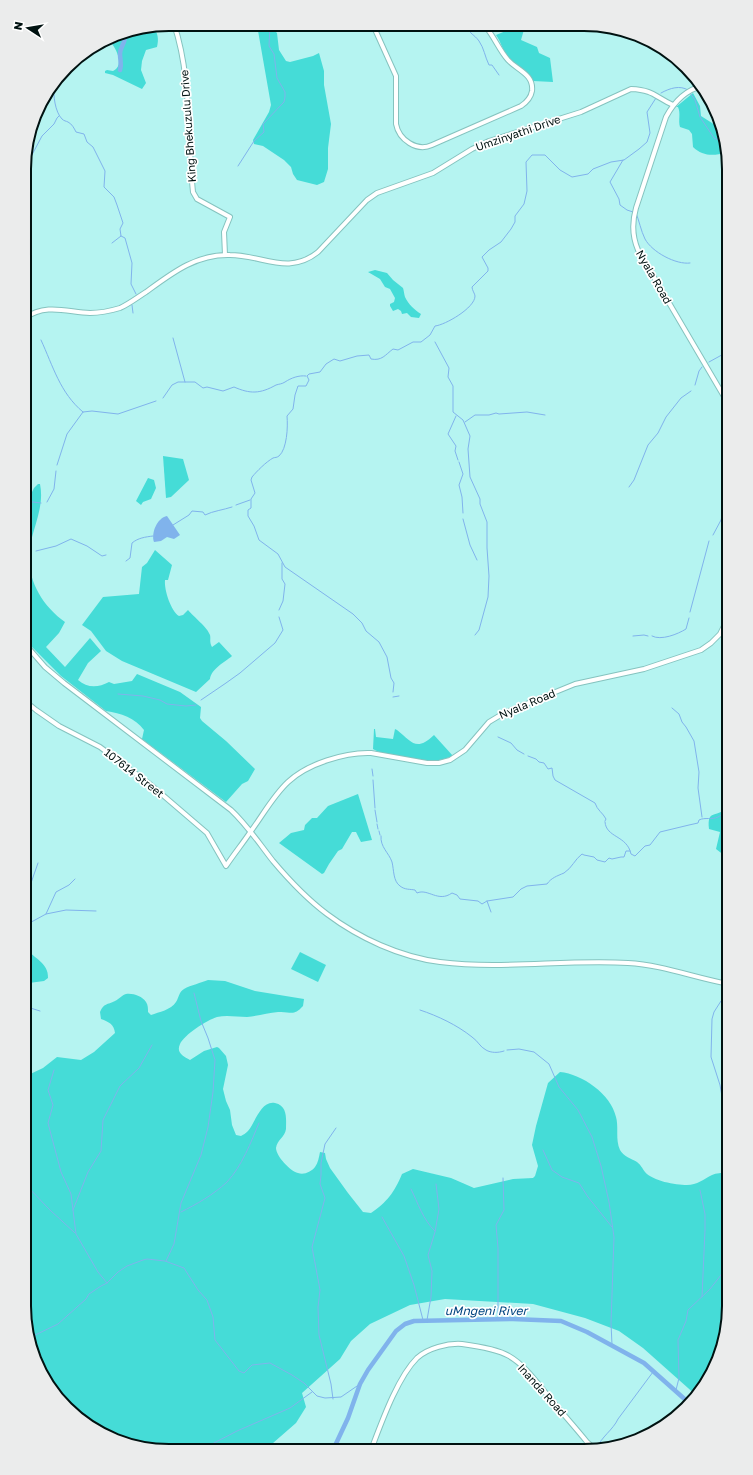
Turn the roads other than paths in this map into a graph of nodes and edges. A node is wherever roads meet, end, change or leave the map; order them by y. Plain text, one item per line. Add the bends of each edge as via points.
1 (176, 31) edge
2 (376, 31) edge
3 (490, 31) edge
4 (696, 88) edge
5 (673, 106) junction
6 (225, 255) junction
7 (31, 314) edge
8 (722, 393) edge
9 (722, 630) edge
10 (31, 651) edge
11 (31, 706) edge
12 (251, 831) junction
13 (226, 866) joint
14 (722, 982) edge
15 (373, 1444) edge
16 (589, 1444) edge

1 - 6 street, King Bhekuzulu Drive via 182,50 190,121 193,192 197,199 230,217 224,232
2 - 3 street via 396,76 397,128 400,134 421,148 521,106 530,97 532,88 529,78 508,60
4 - 5 street, Nyala Road via 687,92
5 - 6 street, Umzinyathi Drive via 656,95 631,89 586,110 489,141 433,173 377,193 367,200 318,252 293,264
5 - 8 street, Nyala Road via 663,124 635,212 633,230 638,250
6 - 7 street, Umzinyathi Drive via 202,258 186,265 119,308 96,313 49,309
9 - 12 street, Nyala Road via 701,650 644,669 575,684 495,717 462,752 446,761 427,763 363,752 337,757 308,769 295,776 282,788
10 - 12 street via 64,683 231,810
11 - 13 street, 107614 Street via 59,726 100,747 151,785 207,833
12 - 13 street, Nyala Road
12 - 14 street via 284,874 314,904 351,930 400,952 439,962 471,964 627,963 657,967
15 - 16 street, Inanda Road via 392,1399 414,1362 432,1349 457,1344 497,1351 512,1358 530,1375

